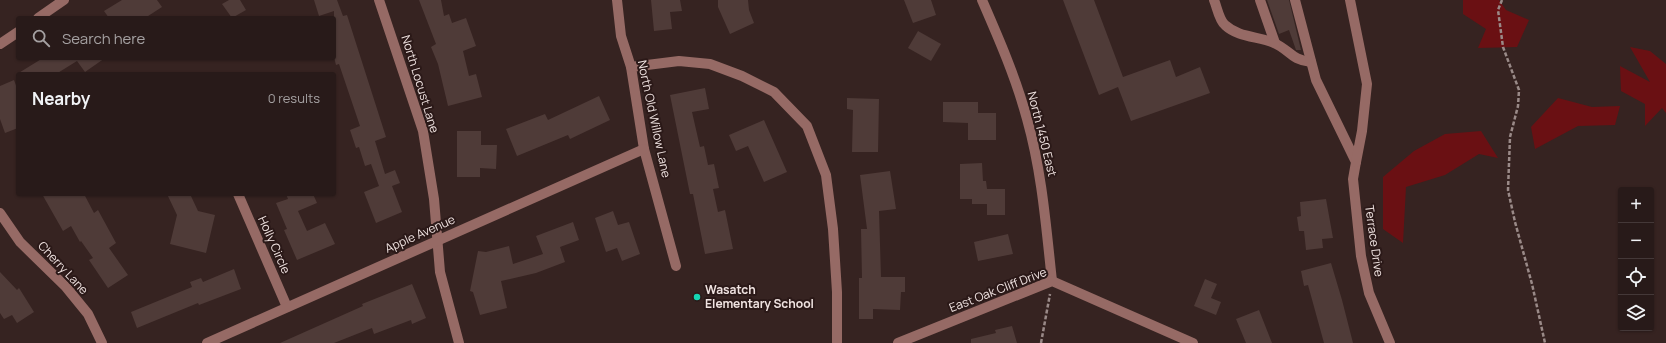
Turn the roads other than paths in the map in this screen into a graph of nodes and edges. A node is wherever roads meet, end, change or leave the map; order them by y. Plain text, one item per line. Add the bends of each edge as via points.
1 (64, 0) edge
2 (379, 0) edge
3 (617, 0) edge
4 (982, 0) edge
5 (1214, 0) edge
6 (1260, 0) edge
7 (1295, 0) edge
8 (1350, 0) edge
9 (41, 16) edge
10 (16, 33) edge
11 (1275, 43) junction
12 (0, 44) edge
13 (1311, 62) junction
14 (631, 67) junction
15 (644, 149) junction
16 (1356, 162) junction
17 (239, 196) edge
18 (0, 213) edge
19 (437, 240) junction
20 (676, 266) dead end
21 (1052, 281) junction
22 (287, 307) junction
23 (102, 343) edge
24 (207, 343) edge
25 (459, 343) edge
26 (837, 343) edge
27 (898, 343) edge
28 (1193, 343) edge
29 (1390, 343) edge

1 - 9 street
2 - 19 street, North Locust Lane via 423,131 434,199
3 - 14 street, North Old Willow Lane via 622,36
4 - 21 street, North 1450 East via 1007,59 1027,119 1043,194
5 - 11 street via 1224,25 1238,34
6 - 11 street
7 - 13 street
8 - 16 street, Terrace Drive via 1367,84
10 - 12 street
11 - 13 street via 1300,61
13 - 16 street via 1316,80
14 - 15 street, North Old Willow Lane
14 - 26 street via 679,61 710,64 774,92 807,126 826,175 833,229
15 - 19 street, Apple Avenue
15 - 20 street, North Old Willow Lane
16 - 29 street, Terrace Drive via 1353,179 1361,256 1369,293
17 - 22 street, Holly Circle
18 - 23 street, Cherry Lane via 20,242 66,287 88,314
19 - 22 street, Apple Avenue
19 - 25 street, North Locust Lane via 440,272
21 - 27 street, East Oak Cliff Drive
21 - 28 street, East Oak Cliff Drive
22 - 24 street, Apple Avenue

